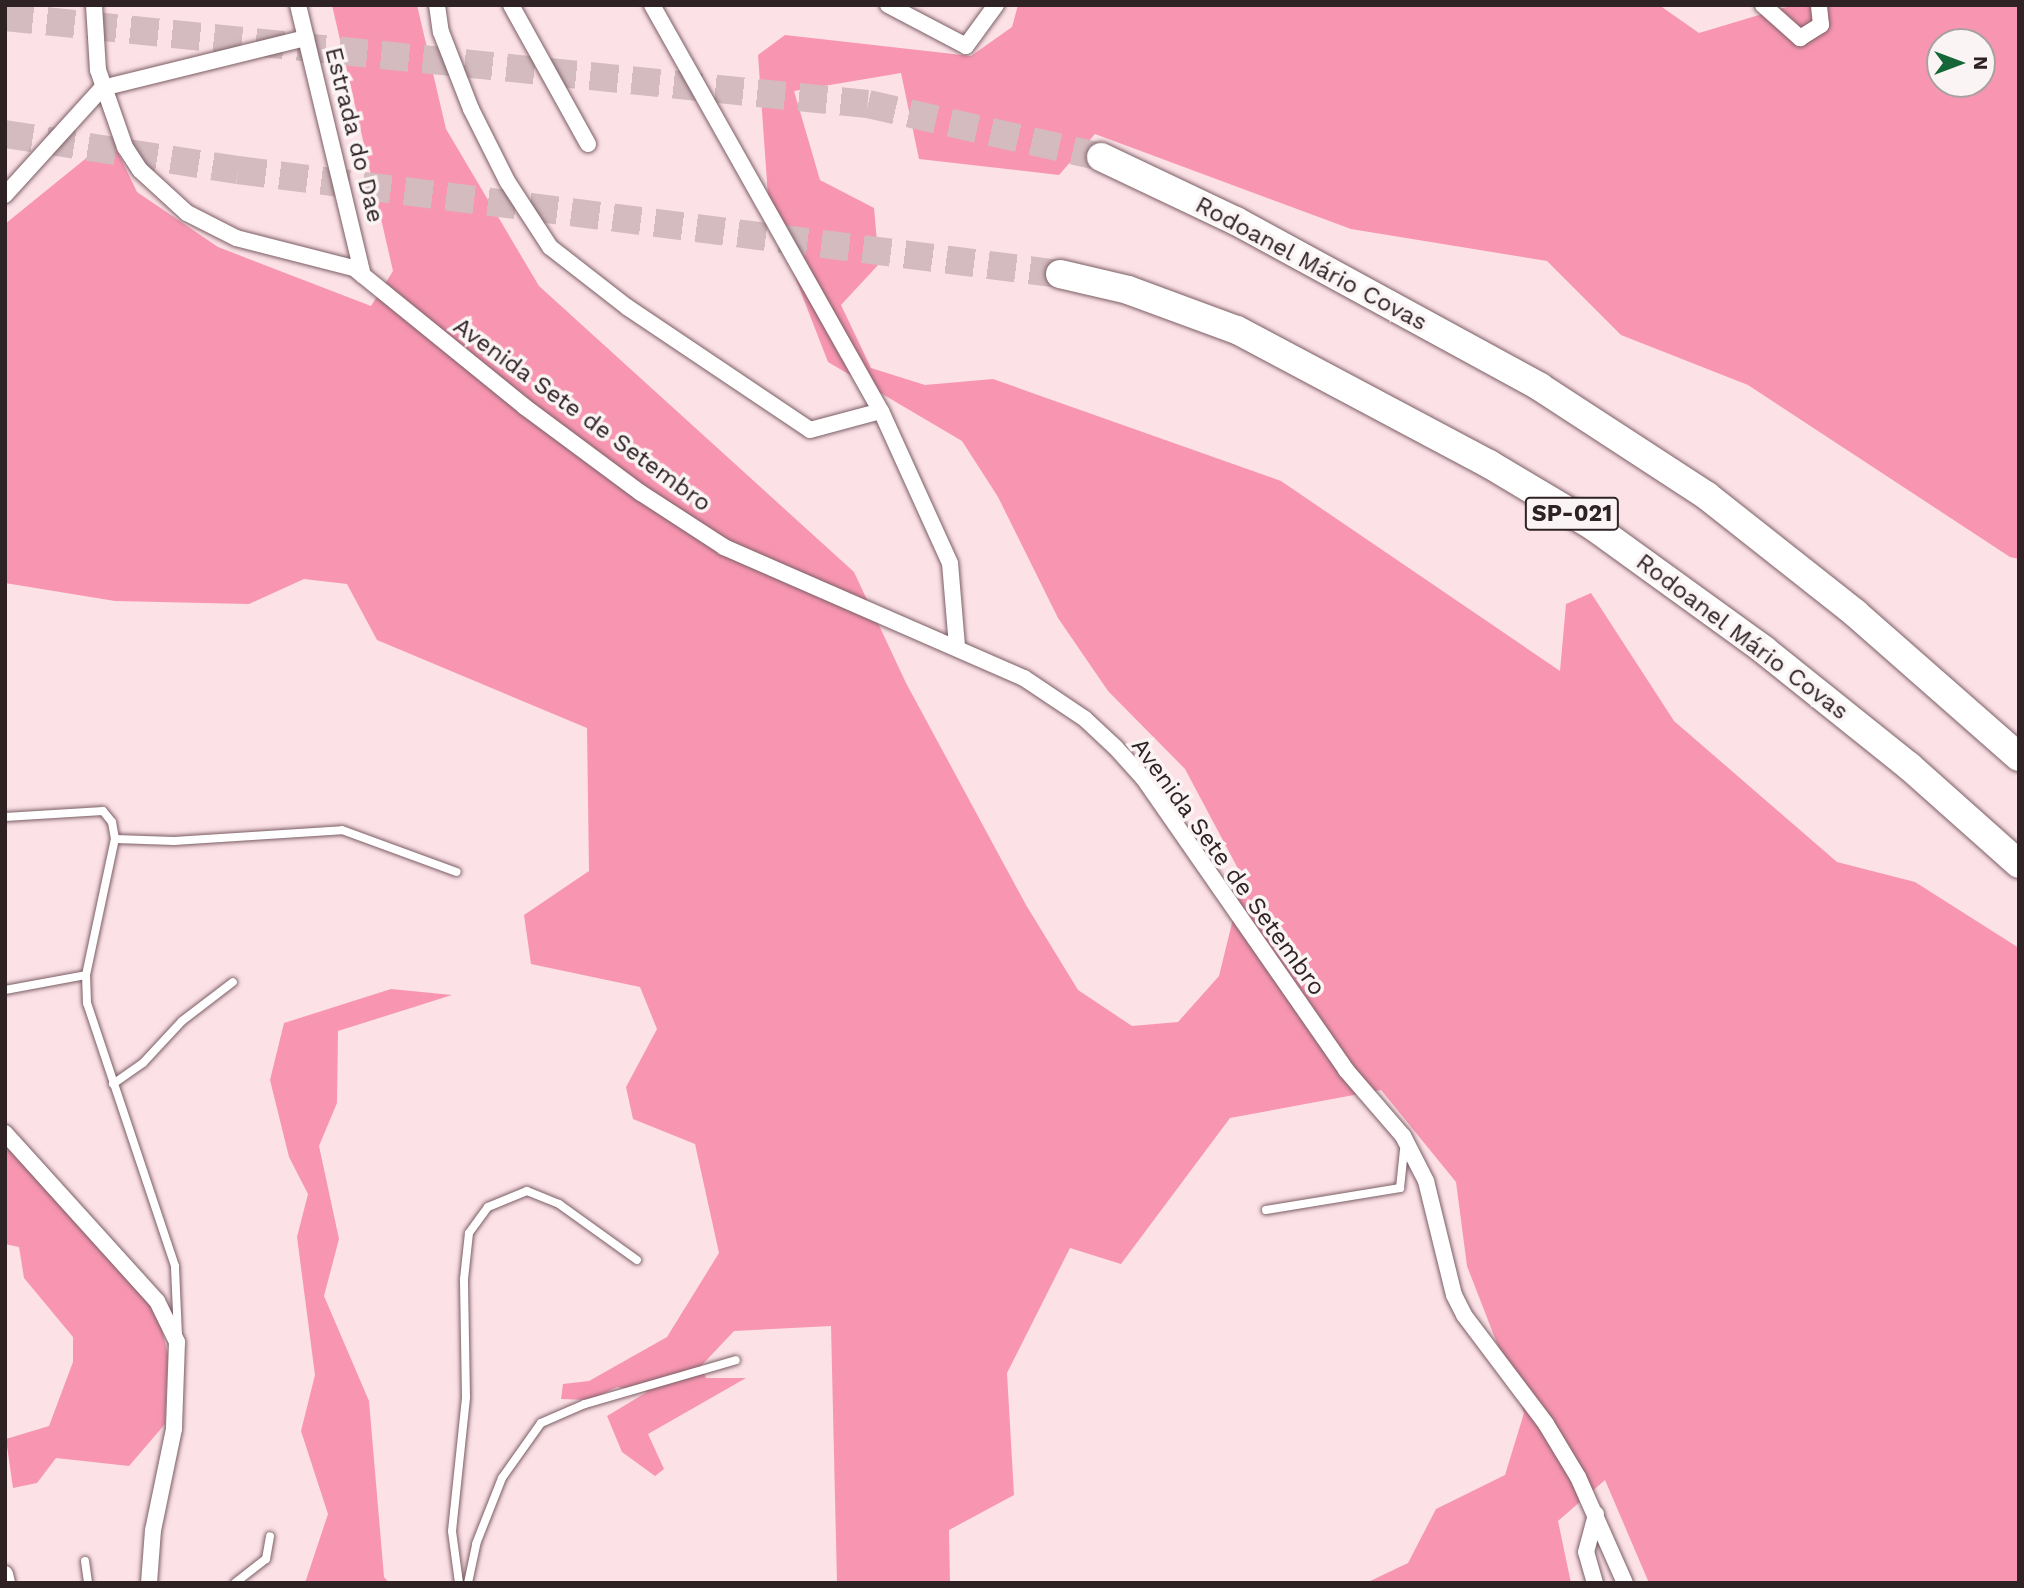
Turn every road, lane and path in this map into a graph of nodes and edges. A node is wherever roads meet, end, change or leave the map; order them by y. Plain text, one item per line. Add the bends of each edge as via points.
1 (94, 5) edge
2 (298, 5) edge
3 (437, 5) edge
4 (511, 5) edge
5 (652, 5) edge
6 (888, 5) edge
7 (996, 5) edge
8 (1763, 5) edge
9 (1819, 5) edge
10 (306, 37) junction
11 (102, 88) junction
12 (589, 144) dead end
13 (1101, 157) tunnel mouth
14 (5, 195) edge
15 (1060, 274) tunnel mouth
16 (363, 275) junction
17 (881, 411) junction
18 (957, 647) junction
19 (2019, 757) edge
20 (5, 817) edge
21 (115, 839) junction
22 (2019, 864) edge
23 (457, 872) dead end
24 (86, 975) junction
25 (233, 982) dead end
26 (5, 990) edge
27 (113, 1084) junction
28 (5, 1133) edge
29 (1403, 1136) junction
30 (1266, 1210) dead end
31 (637, 1260) dead end
32 (177, 1342) junction
33 (736, 1360) dead end
34 (1596, 1514) junction
35 (270, 1536) dead end
36 (85, 1561) dead end
37 (5, 1574) edge
38 (7, 1583) edge
39 (89, 1583) edge
40 (149, 1583) edge
41 (235, 1583) edge
42 (459, 1583) edge
43 (468, 1583) edge
44 (1595, 1583) edge
45 (1625, 1583) edge

1 - 11 street, Avenida Sete de Setembro
2 - 10 street, Estrada do Dae
3 - 17 street via 440,32 471,109 507,181 550,247 627,307 810,430
4 - 12 street
5 - 17 street
6 - 7 street via 966,46
8 - 9 street via 1800,37 1821,25
10 - 11 street
10 - 16 street, Estrada do Dae
11 - 14 street
11 - 16 street, Avenida Sete de Setembro via 125,146 141,170 187,213 236,238 343,262
13 - 19 highway, Rodoanel Mário Covas via 1236,221 1539,387 1685,481 1855,613
15 - 22 highway, Rodoanel Mário Covas / SP-021 via 1154,298 1237,330 1489,464 1593,526 1764,650 1909,766
16 - 18 street, Avenida Sete de Setembro via 536,415 641,494 724,547
17 - 18 street via 950,563
18 - 29 street, Avenida Sete de Setembro via 1024,678 1085,719 1116,748 1143,779 1346,1070
20 - 21 lane via 103,811 112,822
21 - 23 lane via 174,841 342,831
21 - 24 lane
24 - 26 lane
24 - 27 lane via 87,1003
25 - 27 lane
27 - 32 lane via 175,1266 180,1308
28 - 32 street via 157,1301
29 - 30 lane via 1406,1163 1400,1188
29 - 34 street, Avenida Sete de Setembro via 1426,1181 1454,1295 1464,1315 1546,1424
31 - 42 lane via 559,1205 527,1191 488,1207 469,1233 464,1279 466,1396 452,1531
32 - 40 street via 174,1429 153,1530
33 - 43 lane via 585,1404 541,1423 502,1478 480,1533
34 - 44 street via 1586,1552
34 - 45 street, Avenida Sete de Setembro
35 - 41 lane via 266,1559
36 - 39 lane
37 - 38 street

